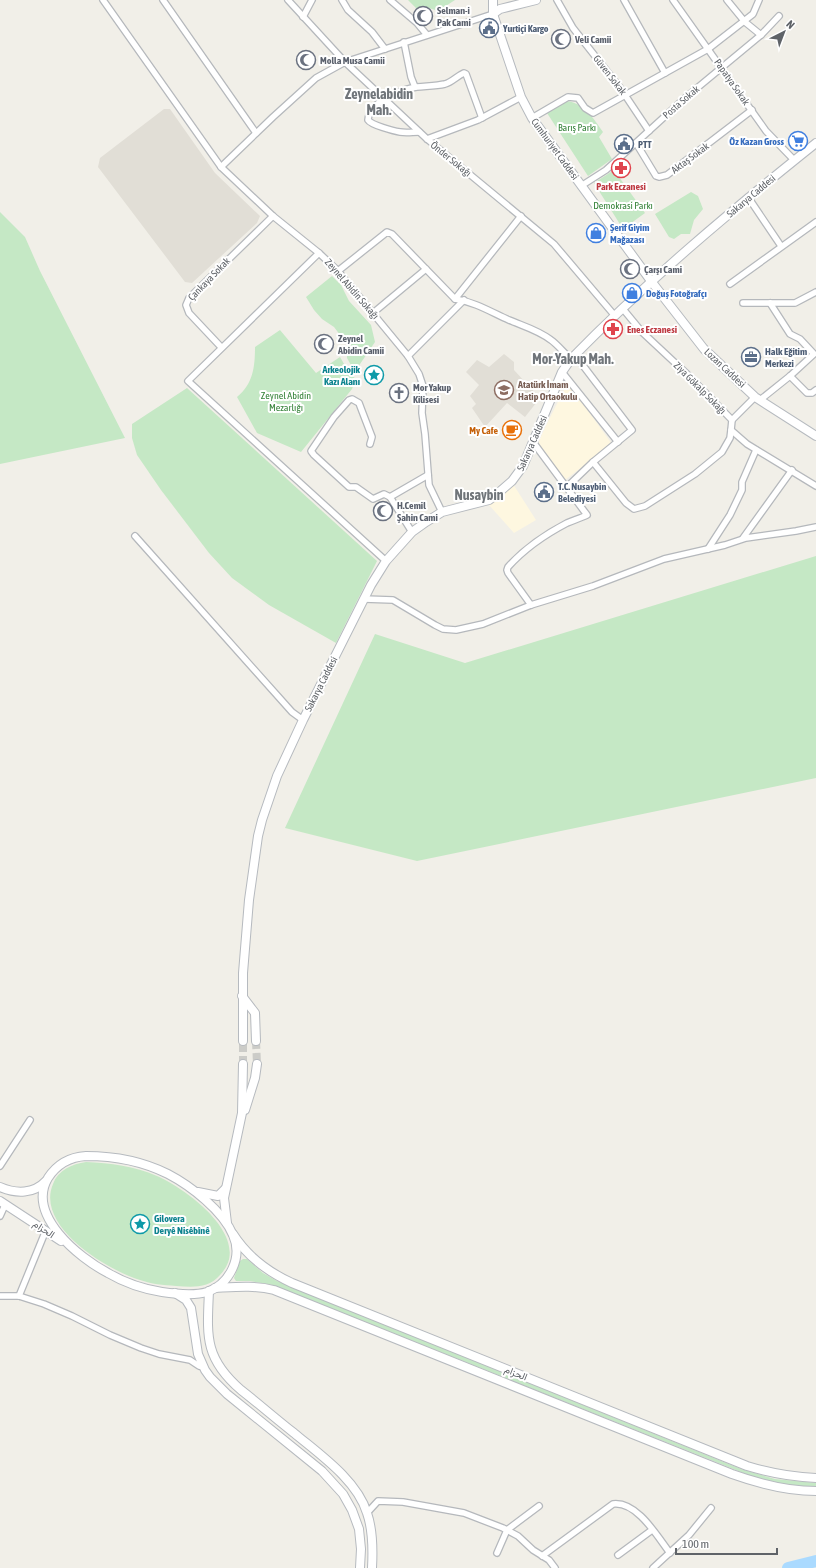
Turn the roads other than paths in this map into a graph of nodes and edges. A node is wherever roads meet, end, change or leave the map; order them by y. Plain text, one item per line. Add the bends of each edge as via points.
1 (103, 0) edge
2 (163, 0) edge
3 (288, 0) edge
4 (312, 0) edge
5 (342, 0) edge
6 (390, 0) edge
7 (493, 0) edge
8 (536, 0) edge
9 (557, 0) edge
10 (624, 0) edge
11 (674, 0) edge
12 (727, 0) edge
13 (759, 0) edge
14 (493, 14) junction
15 (779, 16) dead end
16 (303, 17) junction
17 (745, 22) junction
18 (427, 35) junction
19 (761, 35) junction
20 (404, 42) junction
21 (385, 49) junction
22 (708, 49) junction
23 (345, 62) junction
24 (722, 68) junction
25 (665, 73) junction
26 (415, 87) junction
27 (626, 95) junction
28 (521, 96) junction
29 (384, 99) junction
30 (752, 110) junction
31 (482, 118) junction
32 (532, 118) junction
33 (649, 131) junction
34 (419, 132) junction
35 (256, 133) junction
36 (427, 139) junction
37 (636, 143) junction
38 (816, 143) edge
39 (794, 160) junction
40 (221, 167) junction
41 (582, 186) junction
42 (748, 197) junction
43 (273, 216) junction
44 (521, 216) junction
45 (816, 222) edge
46 (781, 246) junction
47 (319, 253) junction
48 (426, 269) junction
49 (338, 271) junction
50 (651, 282) junction
51 (730, 284) dead end
52 (816, 292) edge
53 (455, 299) junction
54 (464, 300) junction
55 (744, 303) dead end
56 (770, 303) junction
57 (623, 309) junction
58 (372, 313) junction
59 (615, 316) junction
60 (221, 347) junction
61 (408, 356) junction
62 (573, 357) junction
63 (562, 372) junction
64 (790, 376) junction
65 (816, 390) edge
66 (758, 398) junction
67 (732, 420) junction
68 (731, 430) junction
69 (816, 436) edge
70 (533, 442) junction
71 (618, 442) junction
72 (370, 444) dead end
73 (756, 450) junction
74 (593, 462) junction
75 (792, 470) junction
76 (428, 475) junction
77 (816, 486) edge
78 (567, 487) junction
79 (390, 497) junction
80 (442, 512) junction
81 (816, 527) edge
82 (412, 532) junction
83 (135, 536) dead end
84 (743, 539) junction
85 (708, 548) junction
86 (386, 561) junction
87 (364, 599) junction
88 (531, 605) junction
89 (303, 720) junction
90 (242, 996) junction
91 (243, 1041) tunnel mouth
92 (256, 1041) tunnel mouth
93 (243, 1064) tunnel mouth
94 (257, 1064) tunnel mouth
95 (30, 1120) dead end
96 (240, 1122) junction
97 (0, 1166) edge
98 (47, 1180) junction
99 (0, 1187) edge
100 (225, 1189) junction
101 (194, 1191) junction
102 (3, 1203) edge
103 (0, 1216) edge
104 (227, 1225) junction
105 (46, 1230) junction
106 (233, 1234) junction
107 (87, 1260) junction
108 (212, 1290) junction
109 (175, 1293) junction
110 (0, 1296) edge
111 (19, 1296) junction
112 (204, 1367) junction
113 (816, 1478) edge
114 (816, 1491) edge
115 (539, 1506) dead end
116 (711, 1508) dead end
117 (367, 1513) junction
118 (507, 1530) junction
119 (652, 1530) junction
120 (497, 1553) dead end
121 (670, 1553) junction
122 (618, 1555) dead end
123 (542, 1556) junction
124 (360, 1568) edge
125 (372, 1568) edge
126 (554, 1568) edge
127 (653, 1568) edge

1 - 40 street, Zeynel Abidin Sokağı
2 - 35 street
3 - 16 street, Önder Sokağı
4 - 16 street
5 - 21 street via 348,10 372,32
6 - 18 street
7 - 14 main road, Cumhuriyet Caddesi
8 - 14 main road via 500,9
9 - 27 street, Güven Sokak via 573,28
10 - 25 street
11 - 22 street, Papatya Sokak
12 - 17 street
13 - 17 street via 753,14
14 - 18 street
14 - 28 main road, Cumhuriyet Caddesi
15 - 19 street, Posta Sokak
16 - 23 street, Önder Sokağı
17 - 19 street
17 - 22 street
18 - 20 street
19 - 24 street, Posta Sokak
20 - 21 street
20 - 26 street
21 - 23 street
22 - 24 street, Papatya Sokak
22 - 25 street
23 - 29 street, Önder Sokağı
23 - 35 street via 316,78
24 - 30 street, Papatya Sokak
24 - 33 street, Posta Sokak
25 - 27 street
26 - 29 street
26 - 31 street via 447,84 466,74
27 - 32 street via 593,113 585,108 578,98 568,97
27 - 33 street, Güven Sokak
28 - 31 street
28 - 32 main road, Cumhuriyet Caddesi
29 - 34 street, Önder Sokağı
29 - 34 street via 368,115 370,122 400,132
30 - 37 street, Aktaş Sokak via 667,175 660,177 656,176
30 - 39 street, Papatya Sokak via 766,131
31 - 36 street
32 - 41 main road, Cumhuriyet Caddesi
33 - 37 street, Posta Sokak
34 - 36 street, Önder Sokağı
35 - 40 street
36 - 44 street, Önder Sokağı
37 - 41 street, Posta Sokak via 606,170
38 - 39 main road, Sakarya Caddesi
39 - 42 main road, Sakarya Caddesi
40 - 43 street, Zeynel Abidin Sokağı
41 - 50 main road, Cumhuriyet Caddesi
42 - 46 street
42 - 50 main road, Sakarya Caddesi
43 - 47 street, Zeynel Abidin Sokağı
43 - 60 street, Çankaya Sokak via 189,298 186,305 190,313
44 - 53 street
44 - 59 street, Önder Sokağı via 554,244
45 - 46 street
46 - 51 street
47 - 49 street, Zeynel Abidin Sokağı
47 - 60 street
48 - 49 street via 387,232
48 - 53 street
48 - 58 street
49 - 58 street, Zeynel Abidin Sokağı
50 - 57 main road, Sakarya Caddesi
50 - 66 main road, Lozan Caddesi via 704,349
52 - 56 street via 795,303
53 - 54 street
54 - 61 street
54 - 62 street via 537,332
55 - 56 street
56 - 64 street via 790,334 800,339 814,354
57 - 59 main road, Sakarya Caddesi
57 - 67 street, Ziya Gökalp Sokağı via 642,332
58 - 61 street, Zeynel Abidin Sokağı
59 - 62 main road, Sakarya Caddesi
60 - 86 street via 188,380
61 - 76 street, Zeynel Abidin Sokağı via 423,386 422,413
62 - 63 main road, Sakarya Caddesi
62 - 71 street via 632,430
63 - 70 main road, Sakarya Caddesi
63 - 71 street
64 - 65 street via 807,393
64 - 66 street
66 - 67 street
66 - 69 main road, Lozan Caddesi
67 - 68 street, Ziya Gökalp Sokağı
68 - 73 street
68 - 74 street, Ziya Gökalp Sokağı via 730,438 722,452 695,474 645,506 634,509 626,503
70 - 78 street
70 - 80 main road, Sakarya Caddesi via 519,471 497,494 485,501
71 - 74 street
72 - 79 street via 372,437 362,411 359,404 352,400 334,417 311,451 349,487 356,487 373,499 384,494
73 - 75 street
73 - 85 street via 730,515
74 - 78 street
75 - 77 street
75 - 84 street
76 - 79 street
76 - 80 street, Zeynel Abidin Sokağı via 432,493
78 - 88 street via 587,515 537,540 506,570
79 - 82 street
80 - 82 main road, Sakarya Caddesi
81 - 84 street
82 - 86 main road, Sakarya Caddesi
83 - 89 street via 286,706
84 - 85 street
85 - 88 street via 664,559 593,586
86 - 87 main road, Sakarya Caddesi
87 - 88 street via 393,600 435,625 449,630 483,624
87 - 89 main road, Sakarya Caddesi
89 - 90 main road, Sakarya Caddesi via 277,776 258,836 249,900
90 - 91 main road, Sakarya Caddesi
90 - 92 main road via 255,1013
93 - 96 main road
94 - 96 main road via 252,1089
95 - 97 street
96 - 100 main road
98 - 99 main road via 38,1189 28,1192 14,1192
98 - 101 main road via 58,1166 68,1160 95,1156 124,1159 154,1167
98 - 107 main road via 43,1198 47,1216 57,1232
100 - 101 main road via 218,1196
100 - 104 main road
101 - 104 main road
102 - 103 street
102 - 105 main road, الحزام
104 - 106 main road
105 - 107 main road, الحزام
105 - 111 street
106 - 108 main road via 237,1249 235,1265 225,1280
106 - 113 main road, الحزام via 243,1248 264,1266 299,1286 747,1466 782,1475
107 - 109 main road via 108,1274 137,1286
108 - 109 main road via 194,1294
108 - 114 main road, الحزام via 246,1287 274,1290 732,1474 786,1489
108 - 117 main road via 209,1341 218,1366 237,1386 323,1456 359,1496
109 - 112 main road via 186,1300 191,1308 198,1354
110 - 111 street
111 - 112 street via 56,1309 141,1348 190,1360
112 - 124 main road via 227,1394 313,1463 337,1486 356,1519 360,1539
115 - 118 street
116 - 121 street
117 - 118 street via 378,1501 402,1502 464,1513
117 - 125 main road via 371,1532
118 - 120 street
118 - 123 street
119 - 121 street
119 - 122 street
119 - 123 street via 634,1510 617,1503
121 - 127 street
123 - 126 street via 549,1560

